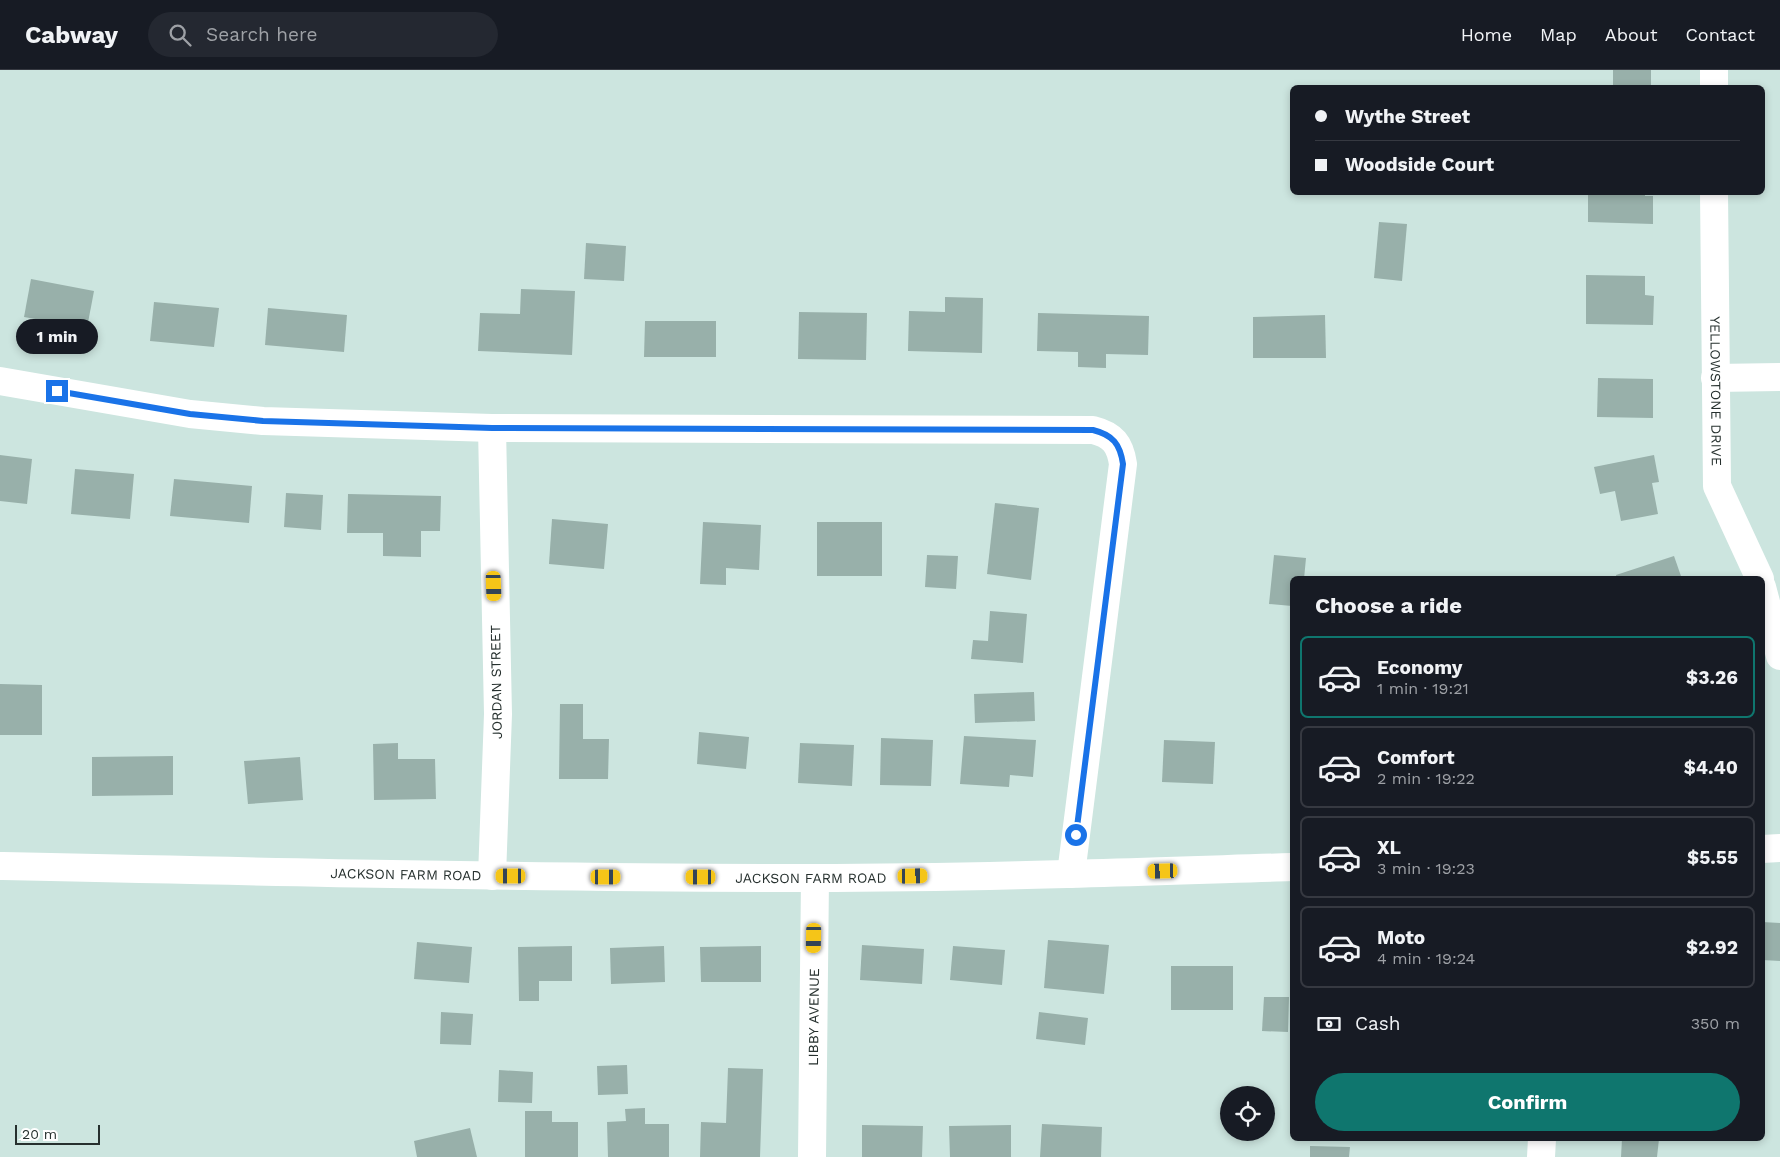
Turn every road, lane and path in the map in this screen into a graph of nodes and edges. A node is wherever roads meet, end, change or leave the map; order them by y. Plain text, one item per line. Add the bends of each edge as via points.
1 (1714, 70) edge
2 (1714, 85) edge
3 (1714, 195) edge
4 (1780, 377) edge
5 (1715, 378) junction
6 (0, 381) edge
7 (492, 428) junction
8 (1759, 576) edge
9 (1765, 598) edge
10 (1780, 656) edge
11 (1780, 848) edge
12 (1765, 849) edge
13 (0, 866) edge
14 (1290, 867) edge
15 (1071, 874) junction
16 (492, 876) junction
17 (815, 878) junction
18 (1542, 1141) edge
19 (812, 1157) edge
20 (1541, 1157) edge

1 - 2 street
3 - 5 street, YELLOWSTONE DRIVE
4 - 5 street
5 - 8 street, YELLOWSTONE DRIVE via 1717,486
6 - 7 street via 190,414 263,421
7 - 15 street via 1093,430 1114,440 1123,464
7 - 16 street, JORDAN STREET via 498,714
9 - 10 street
11 - 12 street
13 - 16 street, JACKSON FARM ROAD
14 - 15 street, JACKSON FARM ROAD
15 - 17 street, JACKSON FARM ROAD
16 - 17 street, JACKSON FARM ROAD
17 - 19 street, LIBBY AVENUE
18 - 20 street

